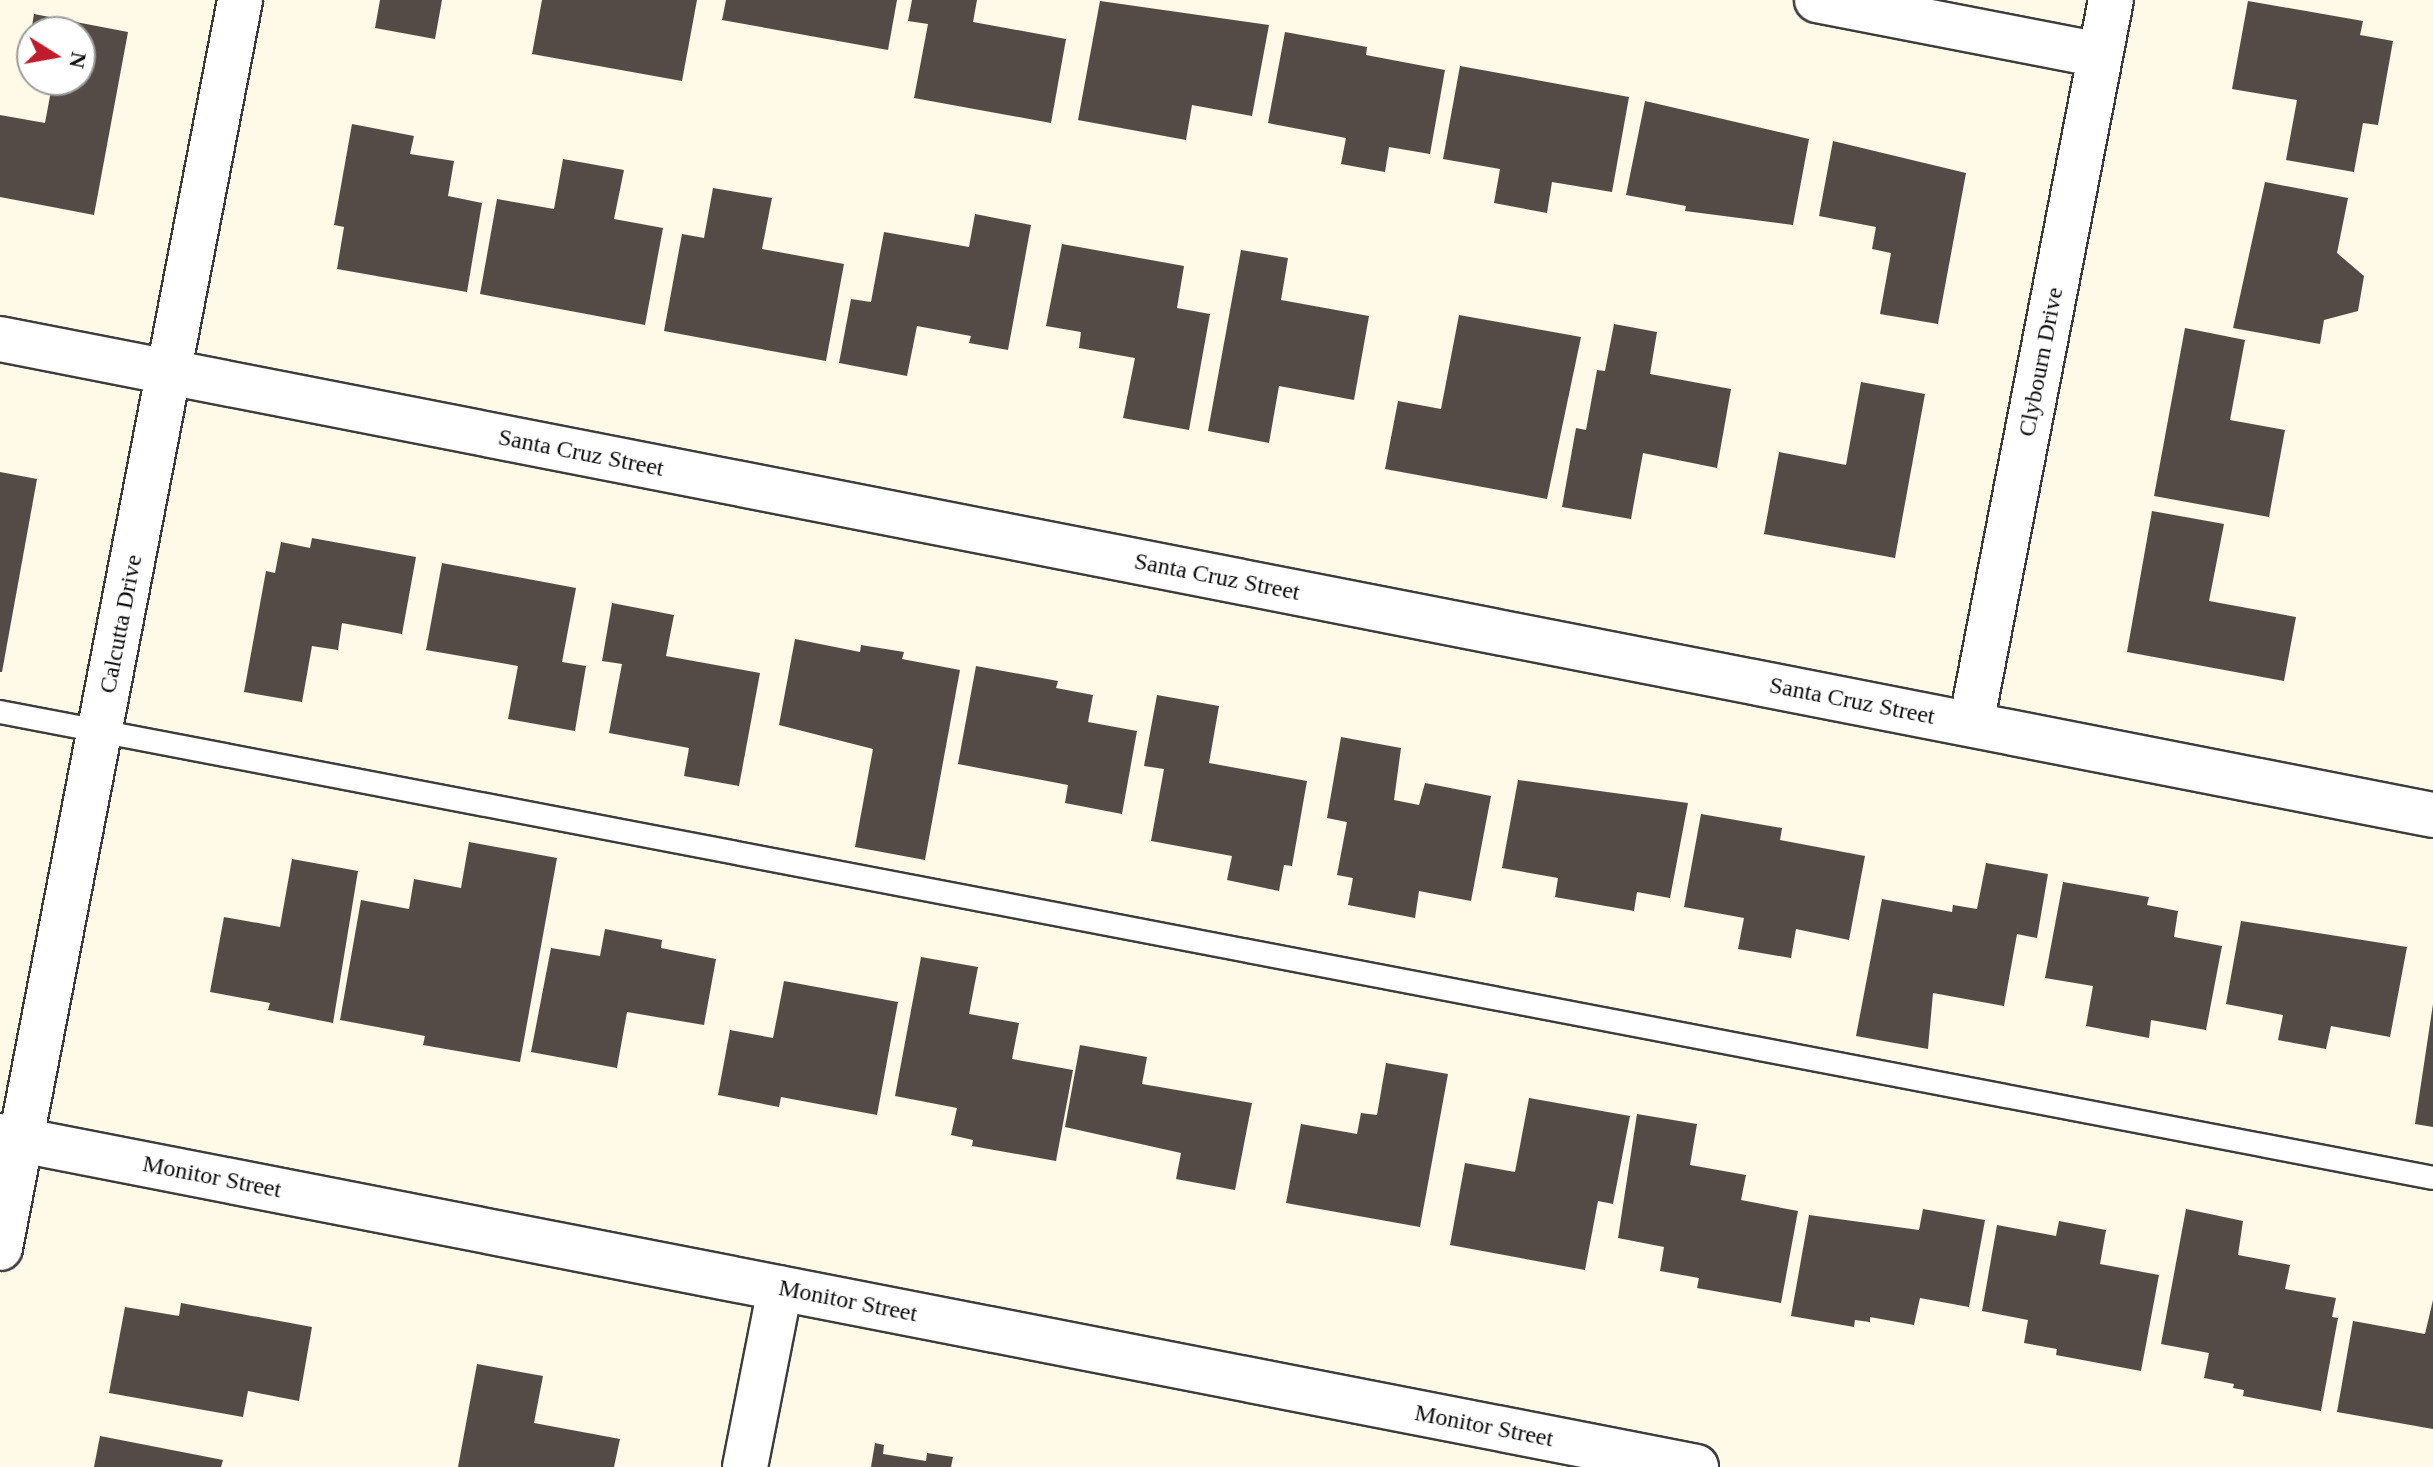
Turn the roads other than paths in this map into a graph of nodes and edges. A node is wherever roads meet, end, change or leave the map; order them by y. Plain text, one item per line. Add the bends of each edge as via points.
1 (240, 0) edge
2 (1817, 0) edge
3 (2111, 0) edge
4 (2100, 55) junction
5 (0, 339) edge
6 (169, 372) junction
7 (0, 712) edge
8 (1971, 724) junction
9 (100, 731) junction
10 (2433, 815) edge
11 (10, 1138) edge
12 (2433, 1178) edge
13 (0, 1248) edge
14 (780, 1288) junction
15 (1681, 1466) edge
16 (745, 1467) edge

1 - 6 street, Calcutta Drive
2 - 4 street
3 - 4 street, Clybourn Drive
4 - 8 street, Clybourn Drive
5 - 6 street, Santa Cruz Street
6 - 8 street, Santa Cruz Street
6 - 9 street, Calcutta Drive
7 - 9 lane
8 - 10 street, Santa Cruz Street
9 - 11 street, Calcutta Drive
9 - 12 lane
11 - 13 street, Calcutta Drive
11 - 14 street, Monitor Street
14 - 15 street, Monitor Street
14 - 16 street

